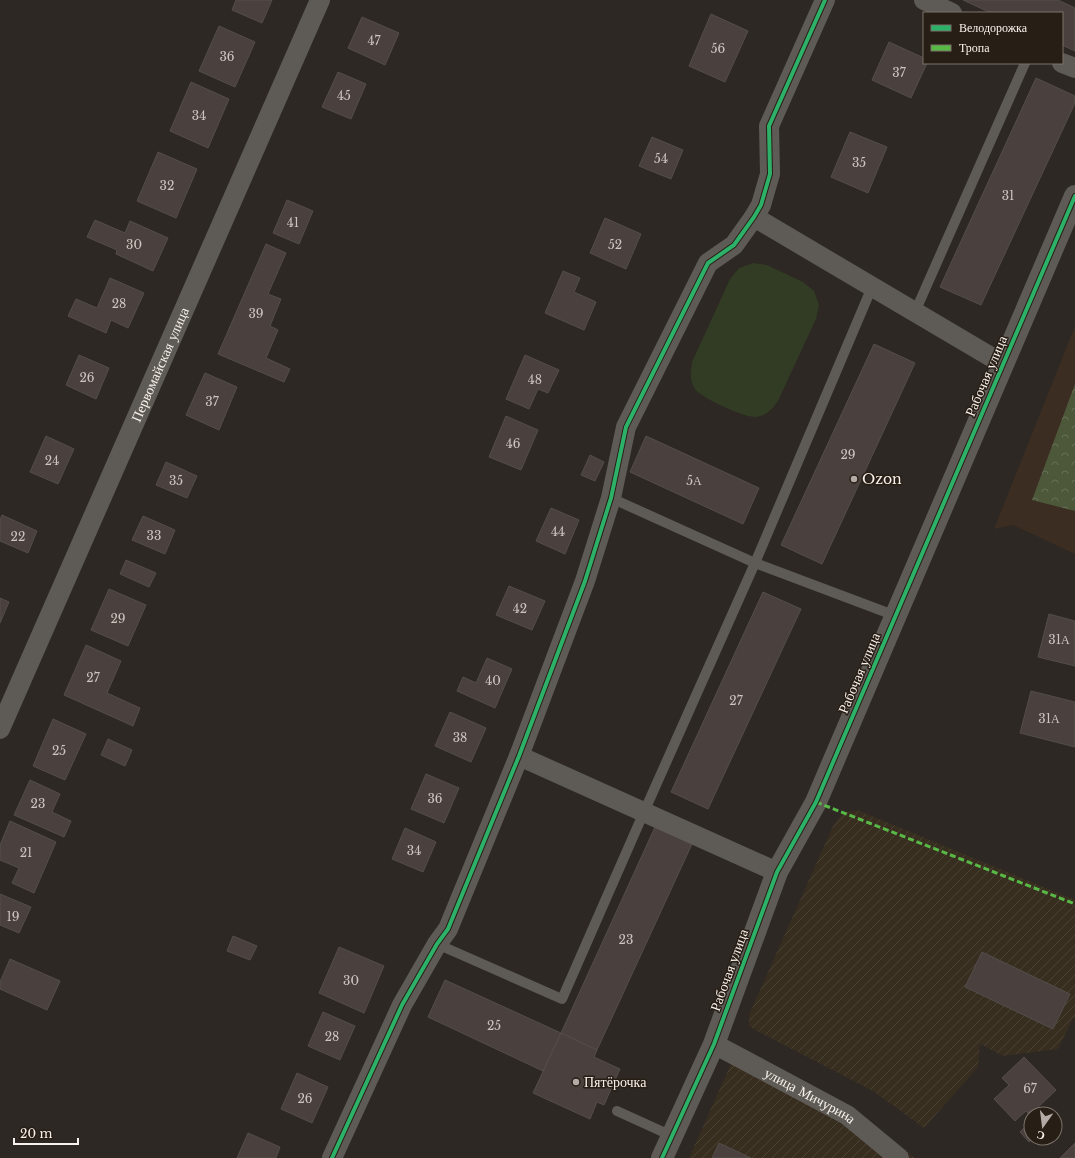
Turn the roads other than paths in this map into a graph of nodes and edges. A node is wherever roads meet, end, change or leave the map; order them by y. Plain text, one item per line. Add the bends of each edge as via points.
1 (320, 0) edge
2 (825, 0) edge
3 (924, 0) edge
4 (950, 12) edge
5 (1063, 63) edge
6 (1025, 64) edge
7 (1075, 68) edge
8 (1075, 196) edge
9 (754, 217) junction
10 (872, 287) junction
11 (915, 312) junction
12 (1003, 364) junction
13 (611, 498) junction
14 (755, 563) junction
15 (896, 616) junction
16 (0, 729) edge
17 (519, 756) junction
18 (644, 812) junction
19 (777, 872) junction
20 (437, 944) junction
21 (714, 1044) junction
22 (618, 1110) dead end
23 (672, 1136) junction
24 (332, 1158) edge
25 (662, 1158) edge
26 (899, 1158) edge

1 - 16 street, Первомайская улица
2 - 9 street via 769,126 770,174
3 - 4 street
5 - 7 street
6 - 11 lane
8 - 12 street, Рабочая улица
9 - 10 street
9 - 13 street via 734,245 708,263 626,427
10 - 11 street
10 - 14 lane
11 - 12 street
12 - 15 street, Рабочая улица
13 - 14 lane
13 - 17 street via 585,581
14 - 15 lane
14 - 18 lane
15 - 19 street, Рабочая улица via 816,802
17 - 18 street
17 - 20 street via 448,929
18 - 19 street
18 - 20 lane via 562,998
19 - 21 street, Рабочая улица
20 - 24 street via 402,1005
21 - 23 street, Рабочая улица
21 - 26 street, улица Мичурина via 847,1115
22 - 23 lane
23 - 25 street, Рабочая улица

